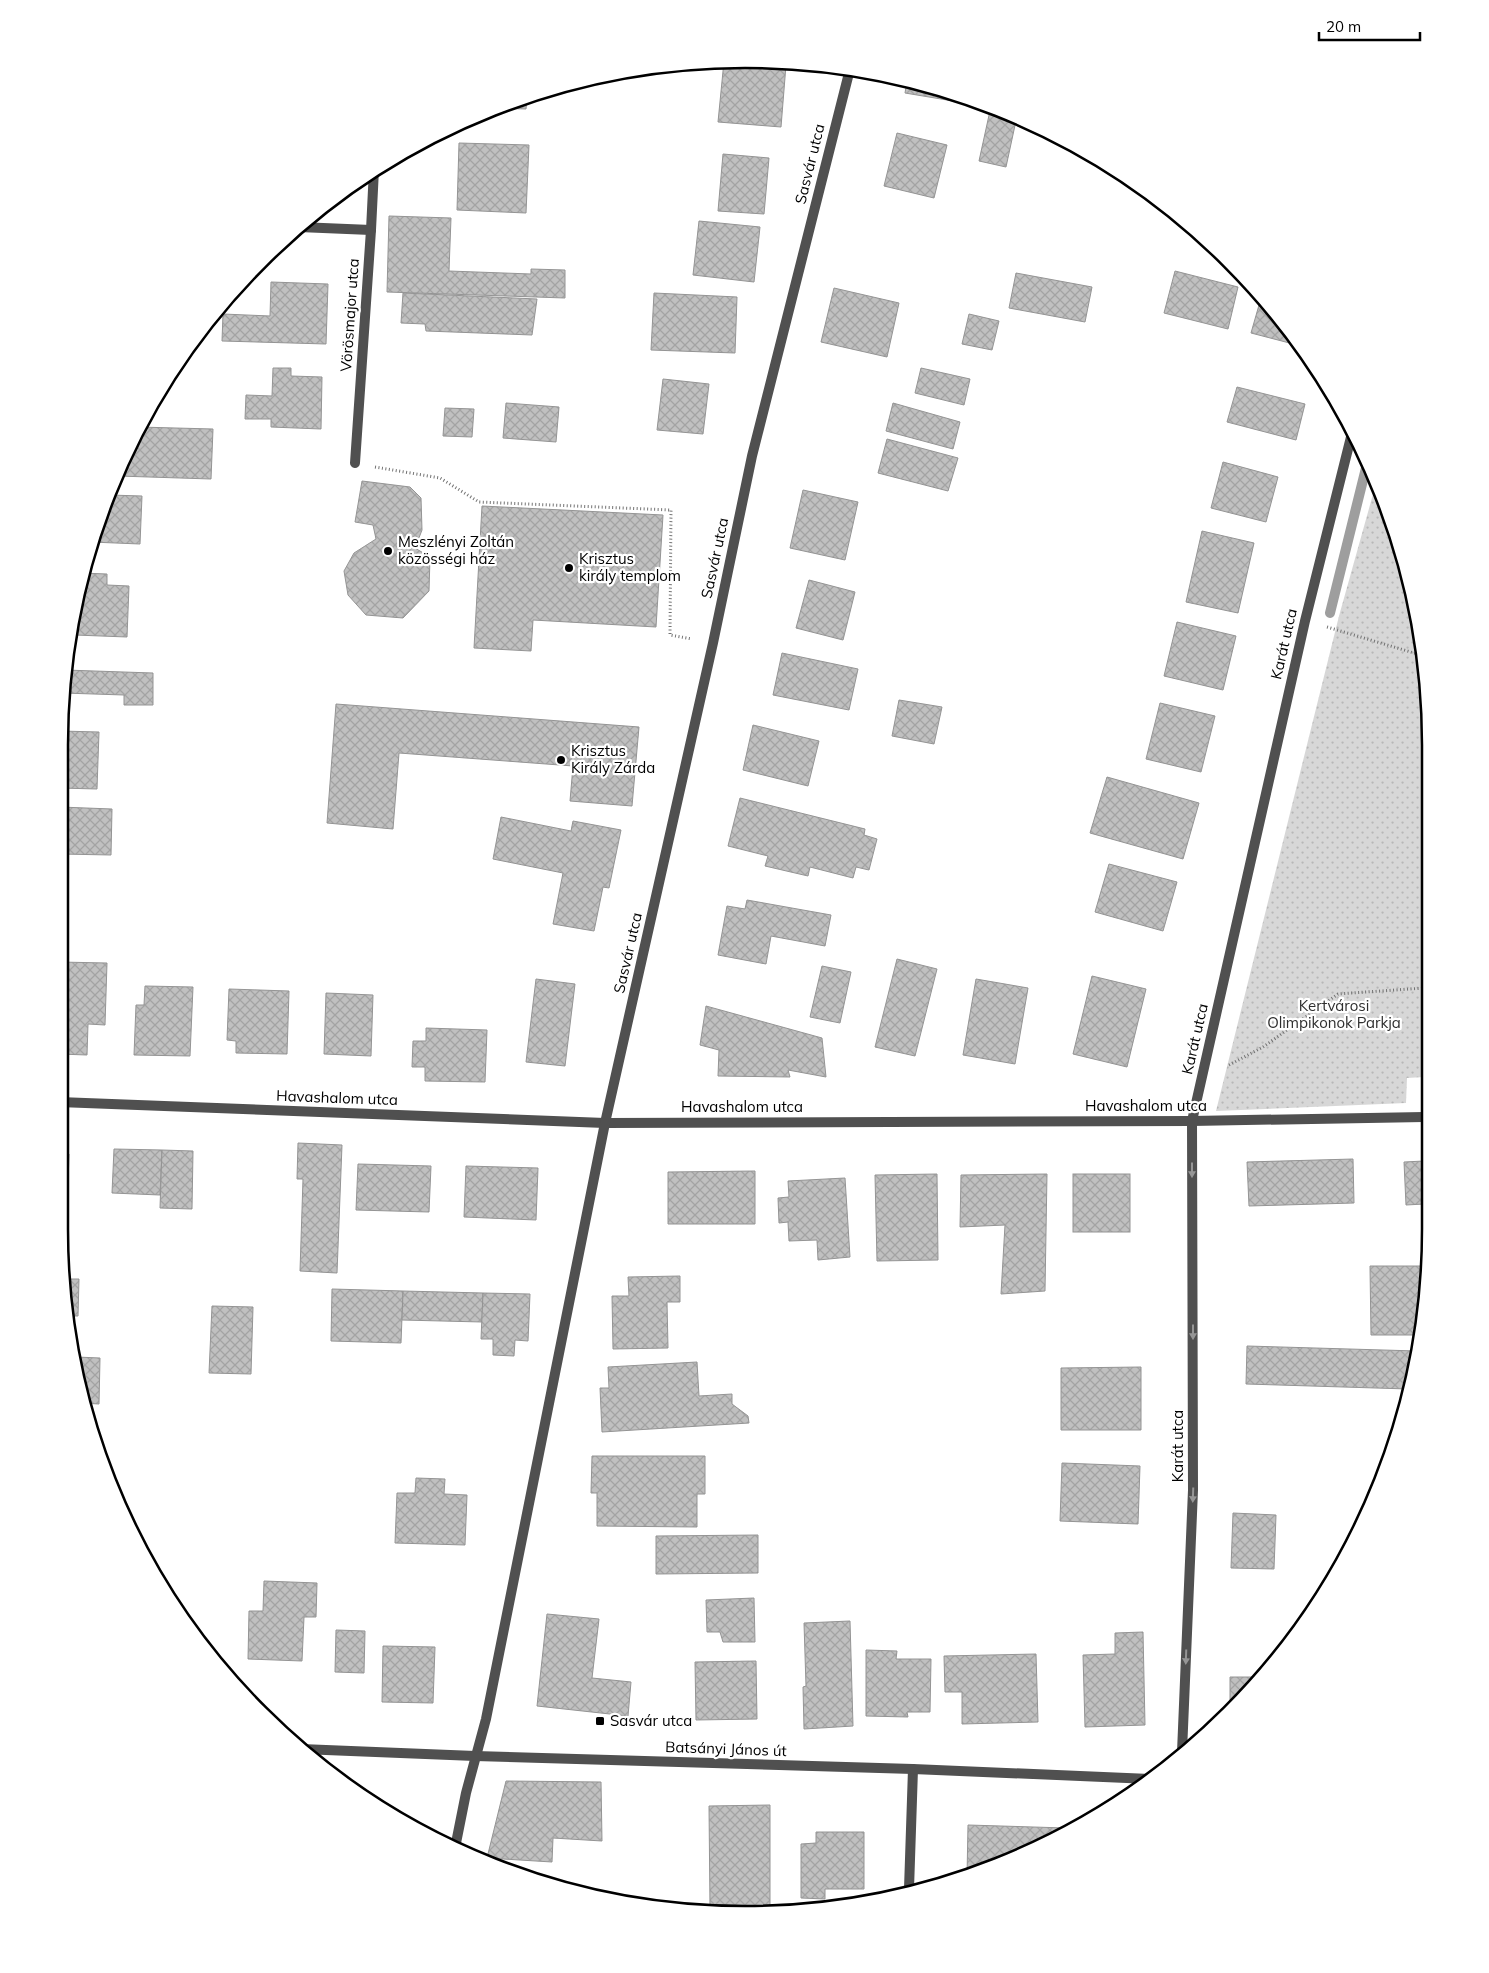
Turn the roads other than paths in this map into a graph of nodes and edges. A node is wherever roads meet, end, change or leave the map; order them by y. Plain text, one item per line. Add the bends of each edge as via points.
1 (848, 76) edge
2 (374, 179) edge
3 (308, 227) edge
4 (371, 230) junction
5 (1350, 441) edge
6 (355, 463) road end
7 (68, 1102) edge
8 (1422, 1117) edge
9 (1192, 1121) junction
10 (605, 1123) junction
11 (1182, 1744) edge
12 (313, 1749) edge
13 (476, 1756) junction
14 (913, 1769) junction
15 (1139, 1779) edge
16 (456, 1841) edge
17 (909, 1885) edge

1 - 10 street, Sasvár utca via 752,456
2 - 4 street, Vörösmajor utca
3 - 4 street
4 - 6 street, Vörösmajor utca
5 - 9 street, Karát utca via 1305,621
7 - 10 street, Havashalom utca
8 - 9 street, Havashalom utca
9 - 10 street, Havashalom utca
9 -> 11 street, Karát utca via 1193,1490
10 - 13 street, Sasvár utca
12 - 13 street, Batsányi János út
13 - 14 street, Batsányi János út
13 - 16 street, Sasvár utca
14 - 15 street, Batsányi János út
14 - 17 street

